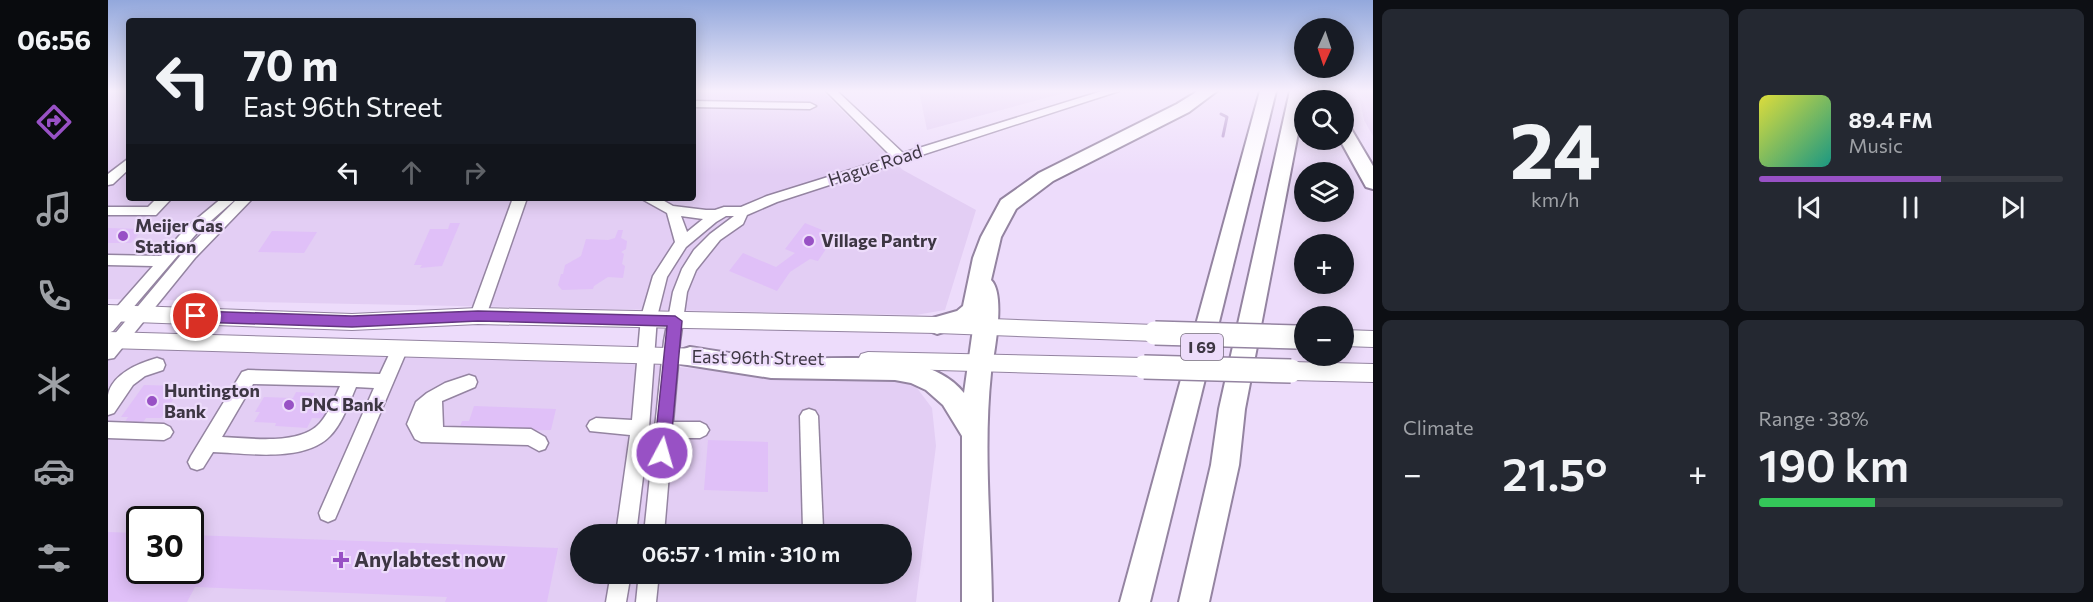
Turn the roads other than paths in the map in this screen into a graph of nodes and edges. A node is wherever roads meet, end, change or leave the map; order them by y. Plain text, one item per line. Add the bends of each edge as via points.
1 (860, 119) edge
2 (1024, 119) edge
3 (1161, 119) edge
4 (1261, 119) edge
5 (1292, 119) edge
6 (1354, 149) edge
7 (901, 158) junction
8 (126, 164) edge
9 (126, 174) edge
10 (110, 176) edge
11 (1373, 183) edge
12 (162, 201) edge
13 (226, 201) edge
14 (243, 201) edge
15 (519, 201) edge
16 (653, 201) edge
17 (672, 210) junction
18 (108, 211) edge
19 (742, 212) junction
20 (717, 216) junction
21 (682, 243) junction
22 (108, 260) edge
23 (165, 261) junction
24 (981, 276) junction
25 (478, 316) junction
26 (937, 325) junction
27 (116, 328) edge
28 (985, 329) junction
29 (1294, 337) edge
30 (647, 338) junction
31 (1354, 338) edge
32 (1373, 339) edge
33 (677, 344) junction
34 (400, 348) junction
35 (979, 362) junction
36 (157, 365) dead end
37 (1373, 373) edge
38 (351, 380) junction
39 (385, 381) junction
40 (470, 382) dead end
41 (108, 408) edge
42 (809, 416) dead end
43 (596, 426) dead end
44 (640, 428) junction
45 (108, 430) edge
46 (664, 430) junction
47 (700, 430) dead end
48 (164, 432) dead end
49 (975, 436) junction
50 (539, 443) dead end
51 (208, 444) junction
52 (197, 462) dead end
53 (328, 513) dead end
54 (627, 524) edge
55 (655, 524) edge
56 (813, 524) edge
57 (619, 584) edge
58 (648, 584) edge
59 (616, 602) edge
60 (646, 602) edge
61 (977, 602) edge
62 (1135, 602) edge
63 (1194, 602) edge

1 - 7 street
2 - 7 street, Hague Road
3 - 24 highway via 1046,177 1008,205 998,220
4 - 62 highway, I 69
5 - 63 highway, I 69 via 1232,409 1225,465
6 - 11 highway
7 - 19 street, Hague Road
8 - 10 street
9 - 10 street
12 - 18 street via 151,212
13 - 23 street via 192,230
14 - 27 street
15 - 25 street
16 - 17 street
17 - 20 street
17 - 21 street
19 - 20 street, Hague Road
19 - 33 street, Hague Road via 738,221 715,237 689,269 680,292
20 - 21 street, Hague Road
21 - 30 street, Hague Road via 657,283
22 - 23 street
23 - 27 street
24 - 26 highway via 972,311 964,318
24 - 28 highway via 987,292
25 - 27 main road, East 96th Street
25 - 30 main road, East 96th Street
26 - 28 main road, East 96th Street
26 - 33 main road, East 96th Street
27 - 34 main road, East 96th Street
28 - 29 main road, East 96th Street, bridge
28 - 35 highway
30 - 33 main road, East 96th Street
30 - 33 main road, East 96th Street
30 - 34 main road, East 96th Street
30 - 44 street, Hague Road
31 - 32 main road
33 - 35 main road, East 96th Street
33 - 46 street, Hague Road
33 - 49 highway via 771,368 910,373 937,382 950,394
34 - 39 street
35 - 37 main road, East 96th Street, bridge
35 - 49 highway
36 - 41 street via 140,368
38 - 39 street
38 - 51 street via 325,431 310,442 283,446
38 - 51 street via 248,377
39 - 53 street
40 - 50 street via 433,398 435,434 531,437
42 - 56 street
43 - 44 street
44 - 54 street, Hague Road
45 - 48 street
46 - 47 street
46 - 55 street, Hague Road
49 - 61 highway
51 - 52 street
57 - 59 street
58 - 60 street

